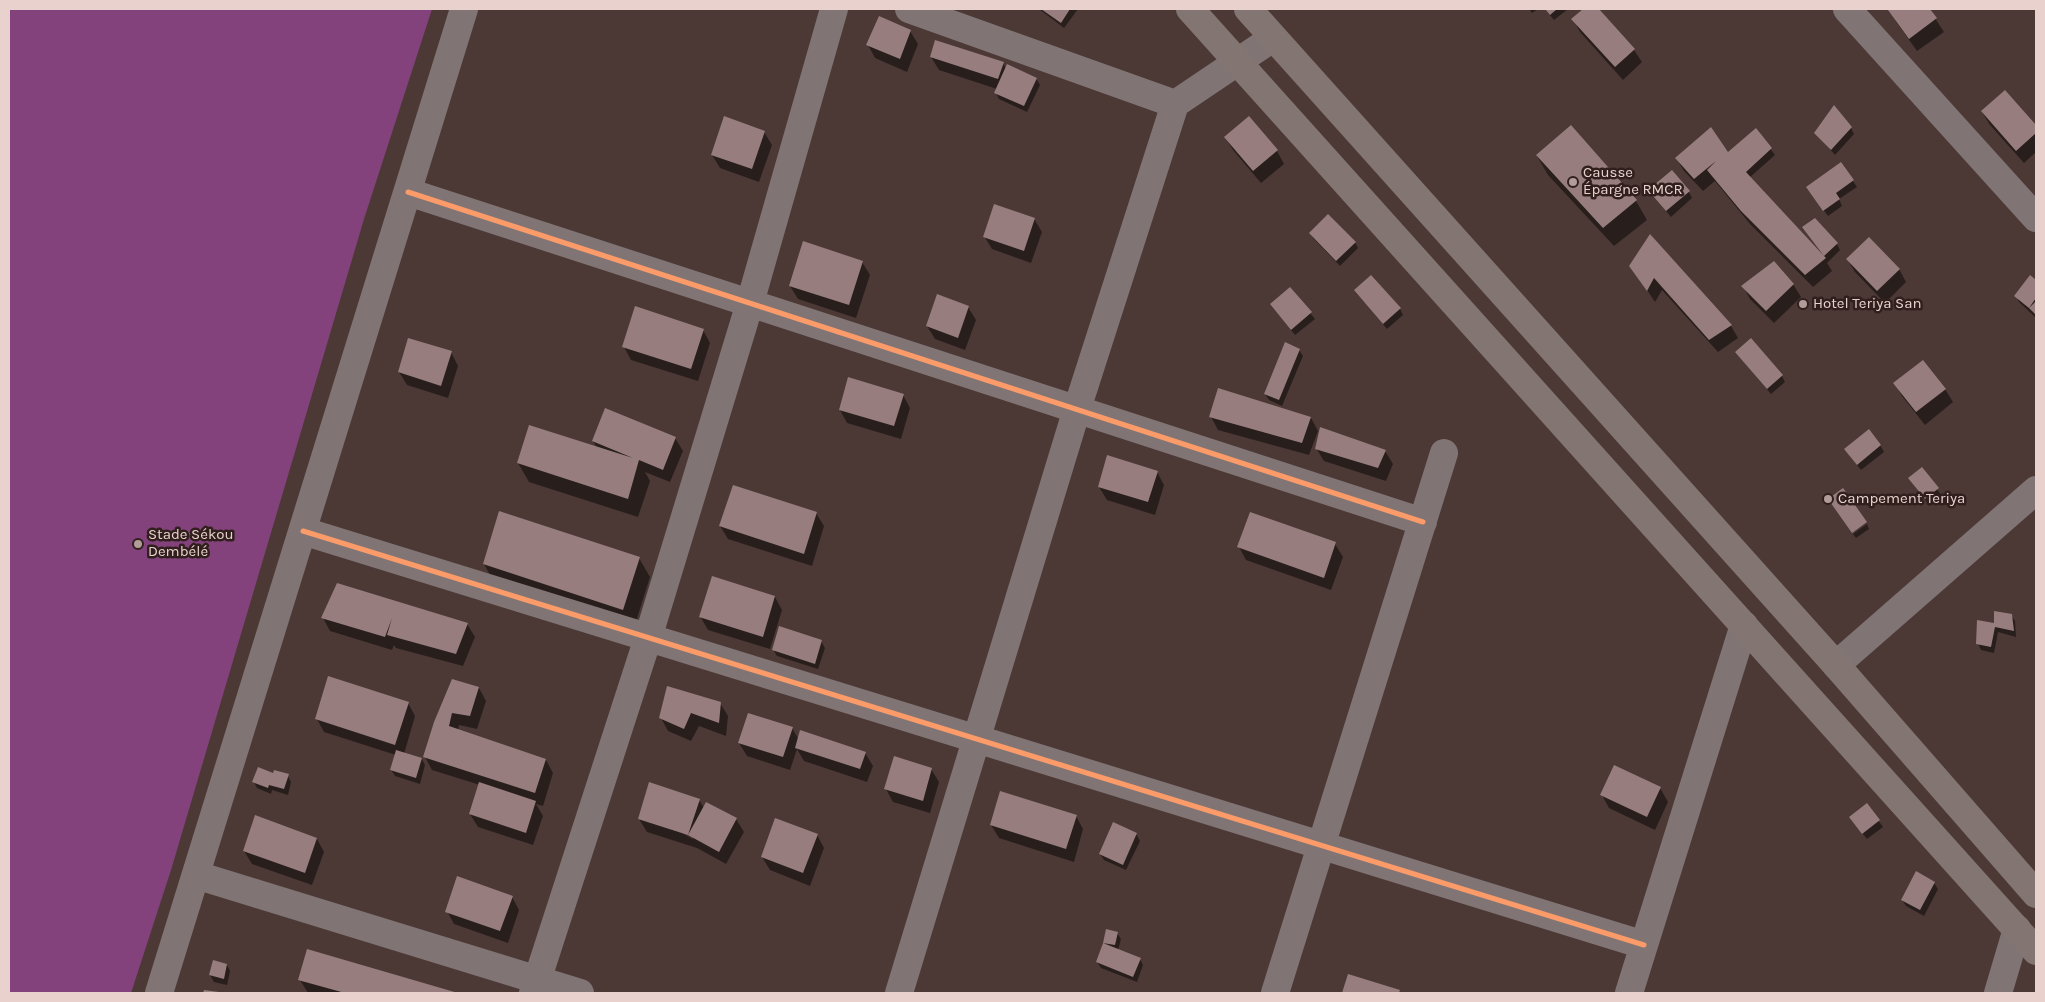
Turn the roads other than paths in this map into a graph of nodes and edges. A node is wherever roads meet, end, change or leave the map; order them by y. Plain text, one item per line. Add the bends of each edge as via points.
1 (464, 9) edge
2 (834, 9) edge
3 (909, 9) edge
4 (1190, 9) edge
5 (1248, 9) edge
6 (1847, 9) edge
7 (1273, 38) junction
8 (1238, 62) junction
9 (1175, 104) junction
10 (408, 192) junction
11 (2036, 218) edge
12 (750, 303) junction
13 (1077, 409) junction
14 (1444, 453) dead end
15 (2036, 490) edge
16 (1423, 522) junction
17 (303, 531) junction
18 (1744, 625) junction
19 (648, 638) junction
20 (1836, 665) junction
21 (976, 739) junction
22 (1321, 845) junction
23 (196, 875) junction
24 (2036, 894) edge
25 (2016, 929) junction
26 (1644, 944) junction
27 (2036, 951) edge
28 (535, 987) edge
29 (159, 993) edge
30 (580, 993) edge
31 (899, 993) edge
32 (1275, 993) edge
33 (1629, 993) edge
34 (1998, 993) edge

1 - 10 street
2 - 12 street
3 - 9 street
4 - 8 main road
5 - 7 main road
6 - 11 street
7 - 8 street
7 - 20 main road
8 - 9 street
8 - 18 main road
9 - 13 street
10 - 12 street
10 - 17 street
12 - 13 street
12 - 19 street
13 - 16 street
13 - 21 street
14 - 16 street
15 - 20 street
16 - 22 street
17 - 19 street
17 - 23 street
18 - 25 main road
18 - 26 street
19 - 21 street
19 - 28 street
20 - 24 main road
21 - 22 street
21 - 31 street
22 - 26 street
22 - 32 street
23 - 28 street
23 - 29 street
25 - 27 main road
25 - 34 street
26 - 33 street
28 - 30 street

